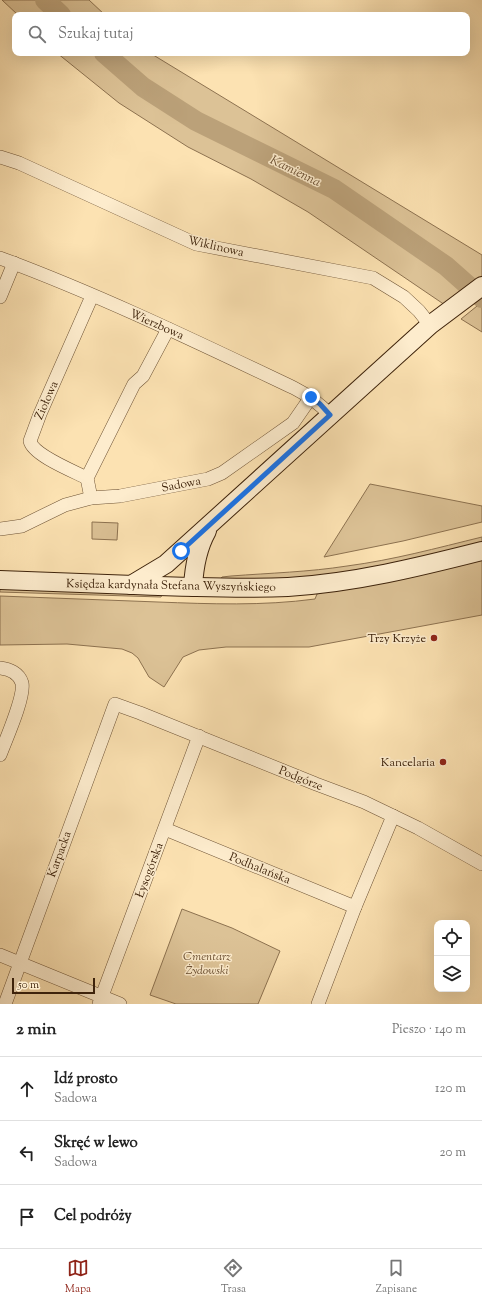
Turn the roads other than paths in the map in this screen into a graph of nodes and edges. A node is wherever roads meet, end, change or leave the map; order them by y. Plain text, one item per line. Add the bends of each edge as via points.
1 (0, 157) edge
2 (0, 258) edge
3 (14, 264) junction
4 (482, 286) edge
5 (92, 296) junction
6 (0, 297) edge
7 (430, 325) junction
8 (168, 329) junction
9 (311, 397) junction
10 (330, 415) junction
11 (86, 478) junction
12 (91, 498) junction
13 (210, 525) junction
14 (0, 529) edge
15 (181, 551) junction
16 (482, 551) edge
17 (0, 580) edge
18 (131, 585) junction
19 (186, 587) junction
20 (0, 668) edge
21 (115, 704) joint
22 (199, 736) junction
23 (0, 754) edge
24 (393, 816) junction
25 (165, 829) junction
26 (482, 864) edge
27 (355, 907) junction
28 (0, 955) edge
29 (19, 962) junction
30 (100, 1000) edge
31 (5, 1004) edge
32 (120, 1004) edge
33 (318, 1004) edge

1 - 7 street, Wiklinowa via 19,163 196,244 373,278 407,300
2 - 3 street, Wierzbowa
3 - 5 street, Wierzbowa
3 - 6 street
4 - 7 street
5 - 8 street, Wierzbowa
5 - 11 street, Ziołowa via 30,441 36,451
7 - 10 street
8 - 9 street, Wierzbowa
8 - 11 street via 143,376 134,384
9 - 10 street
9 - 12 street, Sadowa via 293,423 217,475 120,496
10 - 13 street
11 - 12 street
12 - 14 street, Sadowa via 65,506 22,526
13 - 15 street
13 - 19 street via 200,543
15 - 18 street via 166,564
15 - 19 street via 178,568
16 - 19 street, Księdza kardynała Stefana Wyszyńskiego via 410,569 289,587
17 - 18 street, Księdza kardynała Stefana Wyszyńskiego
18 - 19 street, Księdza kardynała Stefana Wyszyńskiego
20 - 23 street via 14,673 22,686 20,700
21 - 22 street, Podgórze
21 - 29 street, Karpacka
22 - 24 street, Podgórze
22 - 25 street, Łysogórska
24 - 26 street, Podgórze
24 - 27 street
25 - 27 street, Podhalańska
25 - 30 street, Łysogórska
27 - 33 street
28 - 29 street
29 - 30 street
29 - 31 street, Karpacka
30 - 32 street

